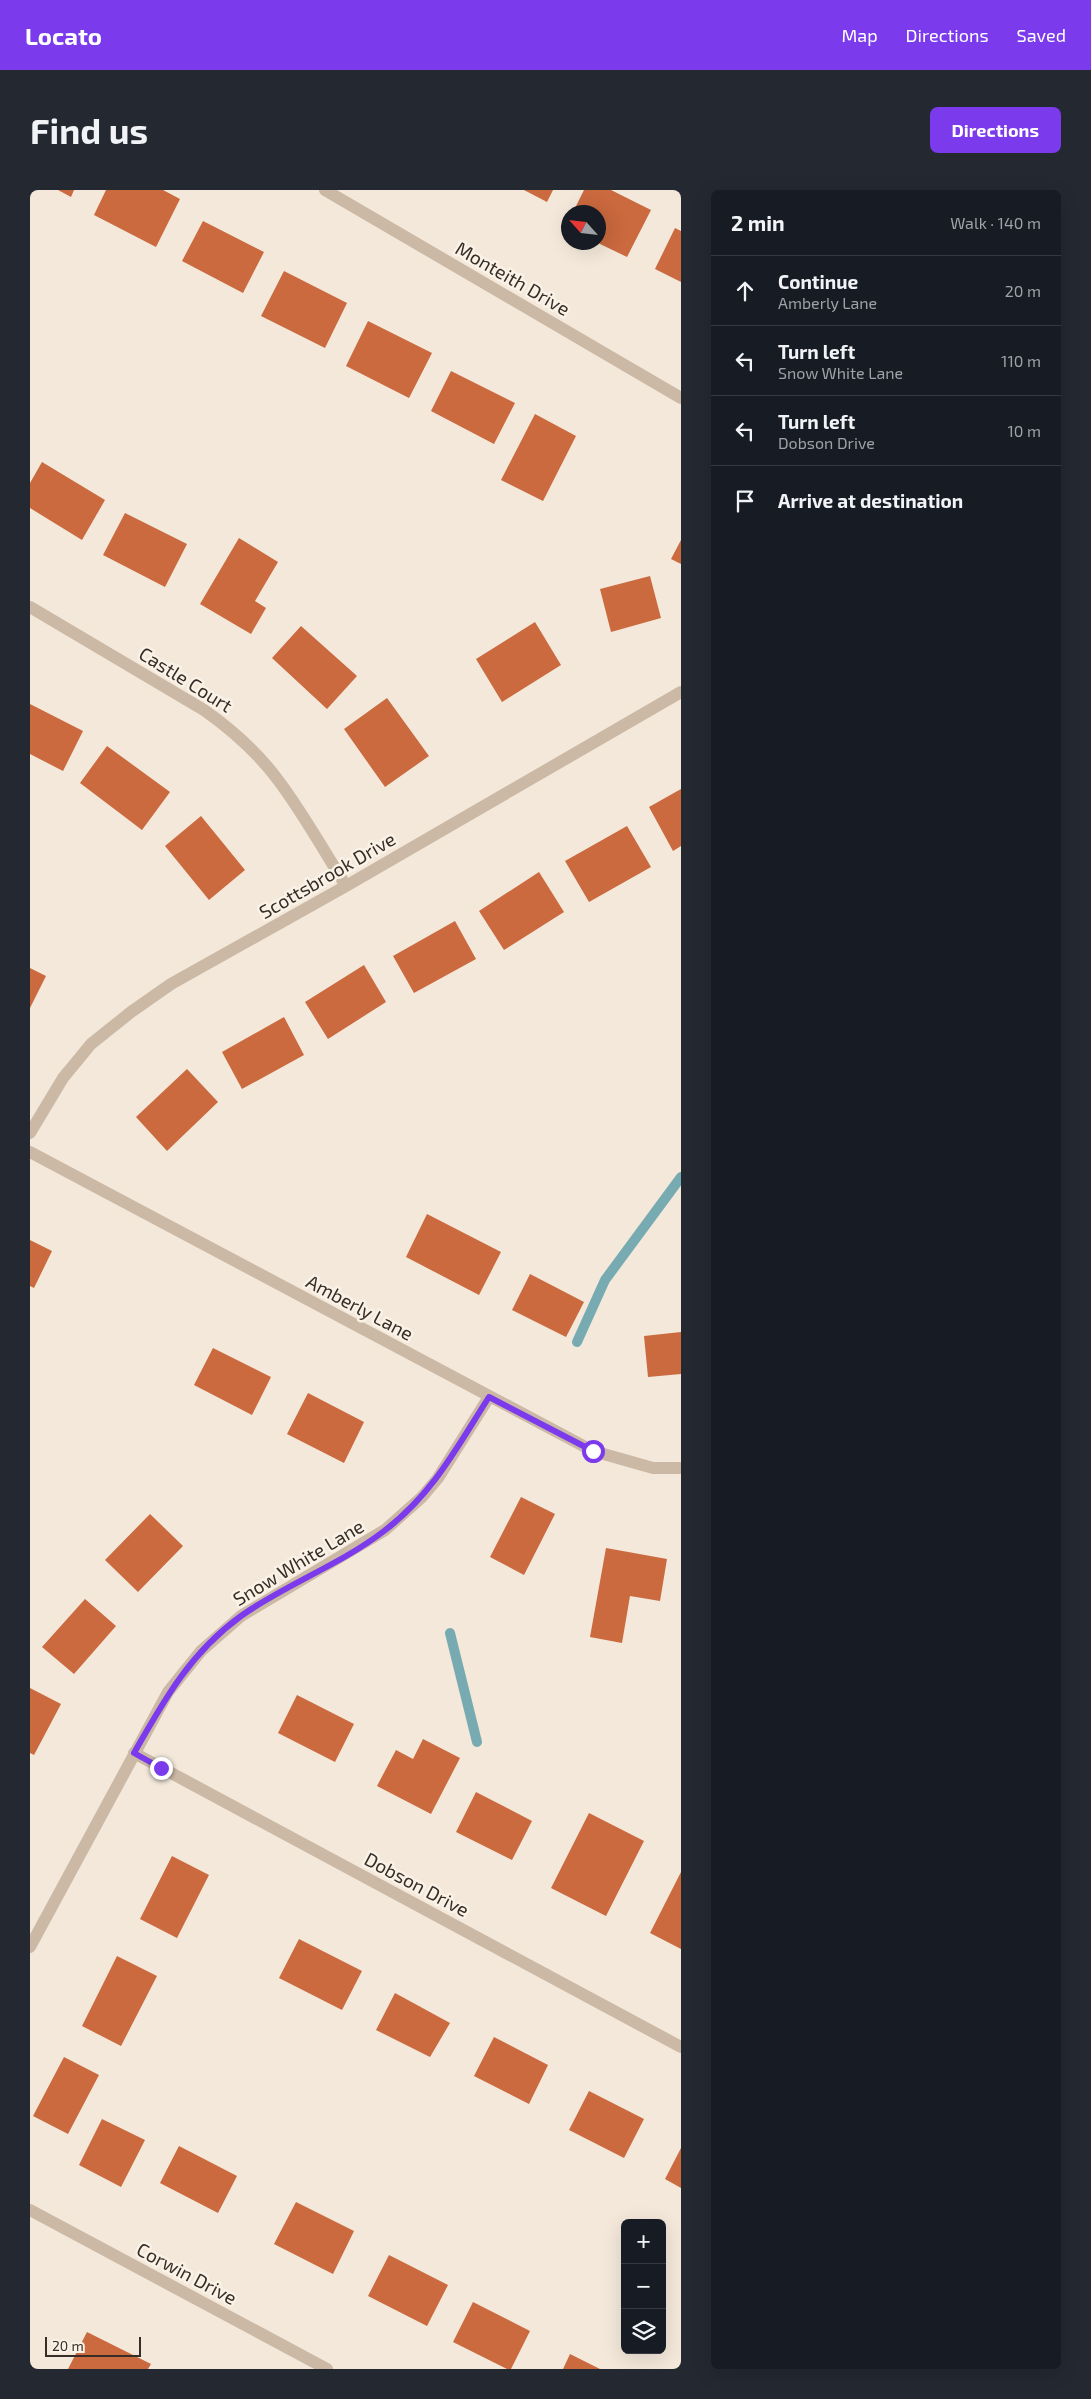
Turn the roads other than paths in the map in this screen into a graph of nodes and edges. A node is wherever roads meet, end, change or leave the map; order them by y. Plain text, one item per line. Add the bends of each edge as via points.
1 (325, 190) edge
2 (681, 398) edge
3 (30, 606) edge
4 (681, 692) edge
5 (346, 886) junction
6 (30, 1134) edge
7 (30, 1152) edge
8 (489, 1397) junction
9 (681, 1468) edge
10 (134, 1753) junction
11 (30, 1947) edge
12 (681, 2047) edge
13 (30, 2210) edge
14 (327, 2369) edge

1 - 2 street, Monteith Drive
3 - 5 street, Castle Court via 225,725 279,781
4 - 5 street, Scottsbrook Drive
5 - 6 street, Scottsbrook Drive via 171,984 131,1012 91,1044 63,1078
7 - 8 street, Amberly Lane
8 - 9 street, Amberly Lane via 593,1451 653,1468
8 - 10 street, Snow White Lane via 438,1478 385,1530 241,1616 201,1651 168,1692
10 - 11 street, Snow White Lane
10 - 12 street, Dobson Drive
13 - 14 street, Corwin Drive

